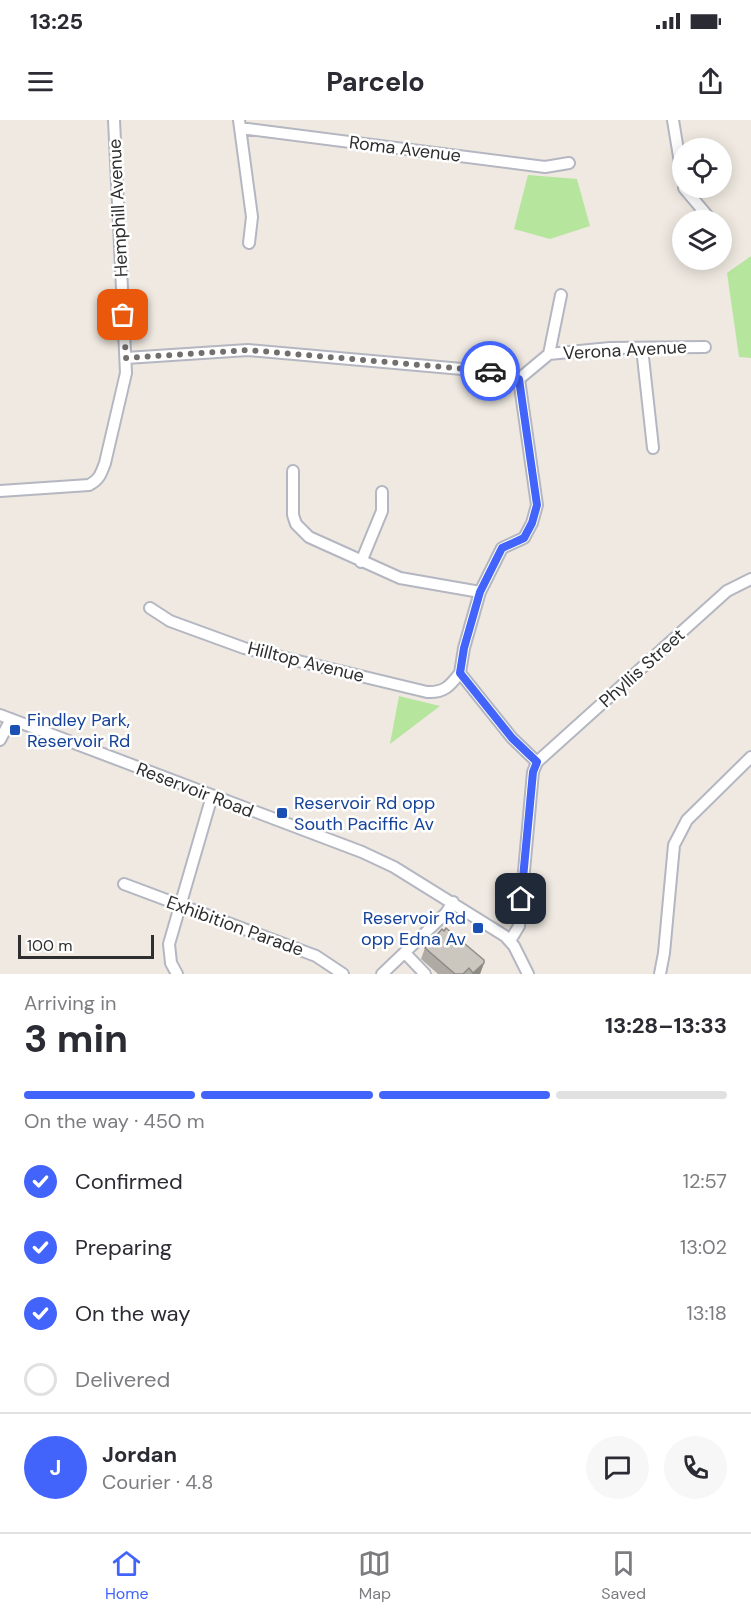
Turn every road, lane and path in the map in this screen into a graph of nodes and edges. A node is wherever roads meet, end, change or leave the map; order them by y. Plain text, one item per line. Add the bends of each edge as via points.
1 (114, 120) edge
2 (673, 120) edge
3 (239, 124) edge
4 (676, 138) edge
5 (569, 163) dead end
6 (692, 198) edge
7 (703, 210) edge
8 (249, 243) dead end
9 (561, 295) dead end
10 (705, 347) dead end
11 (642, 348) junction
12 (549, 354) junction
13 (126, 358) junction
14 (519, 379) junction
15 (653, 448) dead end
16 (293, 471) dead end
17 (0, 491) edge
18 (382, 492) dead end
19 (361, 562) junction
20 (751, 579) edge
21 (480, 592) junction
22 (150, 608) dead end
23 (460, 673) junction
24 (0, 715) edge
25 (11, 719) junction
26 (0, 740) edge
27 (751, 757) edge
28 (537, 762) junction
29 (212, 796) junction
30 (124, 884) dead end
31 (453, 902) junction
32 (180, 906) junction
33 (510, 941) junction
34 (405, 953) junction
35 (177, 974) edge
36 (343, 974) edge
37 (382, 974) edge
38 (425, 974) edge
39 (528, 974) edge
40 (660, 974) edge

1 - 13 street, Hemphill Avenue
2 - 4 street
3 - 5 street, Roma Avenue via 545,167
3 - 8 street via 252,217
6 - 7 street
9 - 12 street
10 - 11 street, Verona Avenue
11 - 12 street, Verona Avenue
11 - 15 street
12 - 14 street, Verona Avenue
13 - 14 street via 248,350 496,372
13 - 17 street, Hemphill Avenue via 121,401 105,463 96,481 80,487
14 - 21 street via 537,505 524,538 502,548
16 - 19 street via 296,524 309,537
18 - 19 street via 381,516
19 - 21 street via 411,582
20 - 28 street, Phyllis Street via 728,591
21 - 23 street
22 - 23 street, Hilltop Avenue via 170,621 244,648 427,692 441,692
23 - 28 street via 512,738
24 - 25 street, Reservoir Road
25 - 26 street
25 - 29 street, Reservoir Road
27 - 40 street via 687,820 675,845
28 - 33 street via 519,926
29 - 31 street, Reservoir Road via 362,852
29 - 32 street
30 - 32 street, Exhibition Parade
31 - 33 street, Reservoir Road
31 - 34 street
32 - 35 street via 169,944
32 - 36 street, Exhibition Parade via 316,956
33 - 39 street, Reservoir Road
34 - 37 street
34 - 38 street

